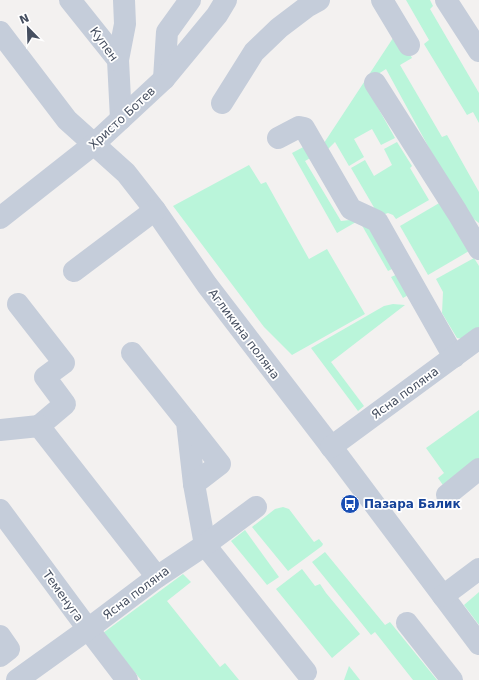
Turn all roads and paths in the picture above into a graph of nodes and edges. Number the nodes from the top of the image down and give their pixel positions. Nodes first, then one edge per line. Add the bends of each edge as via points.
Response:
1 (70, 0) edge
2 (124, 0) edge
3 (190, 0) edge
4 (226, 0) edge
5 (319, 0) edge
6 (382, 0) edge
7 (446, 0) edge
8 (0, 32) edge
9 (409, 45) dead end
10 (479, 51) edge
11 (118, 60) junction
12 (164, 79) junction
13 (375, 83) dead end
14 (222, 103) dead end
15 (121, 119) junction
16 (278, 138) dead end
17 (94, 144) junction
18 (155, 210) junction
19 (0, 218) edge
20 (479, 249) edge
21 (74, 271) dead end
22 (18, 304) dead end
23 (479, 338) edge
24 (132, 352) dead end
25 (454, 357) junction
26 (187, 422) junction
27 (39, 426) junction
28 (0, 430) edge
29 (331, 447) junction
30 (479, 469) edge
31 (194, 484) junction
32 (447, 495) dead end
33 (256, 507) dead end
34 (0, 510) edge
35 (205, 545) junction
36 (477, 573) edge
37 (157, 577) junction
38 (443, 596) junction
39 (407, 623) dead end
40 (88, 629) junction
41 (0, 636) edge
42 (479, 644) edge
43 (0, 656) edge
44 (306, 672) dead end
45 (17, 680) edge
46 (127, 680) edge
47 (452, 680) edge

1 - 11 street, Купен
2 - 11 street via 125,24
3 - 12 street via 167,32
4 - 12 street, Христо Ботев via 217,15
5 - 14 street via 279,28 254,52
6 - 9 street
7 - 10 street
8 - 17 street, Агликина поляна via 67,120
11 - 15 street, Купен
12 - 15 street, Христо Ботев
13 - 20 street
15 - 17 street, Христо Ботев
16 - 25 street via 299,127 304,128 351,209 377,221
17 - 18 street, Агликина поляна via 126,173
17 - 19 street, Христо Ботев
18 - 21 street
18 - 29 street, Агликина поляна via 207,285
22 - 27 street via 64,362 45,377 66,404
23 - 25 street, Ясна поляна
24 - 26 street
25 - 29 street, Ясна поляна
26 - 31 street
26 - 31 street via 220,464
27 - 28 street
27 - 37 street
29 - 38 street, Агликина поляна
30 - 32 street
31 - 35 street
33 - 35 street, Ясна поляна
34 - 40 street, Теменуга
35 - 37 street, Ясна поляна
35 - 44 street
36 - 38 street
37 - 40 street, Ясна поляна
38 - 42 street, Агликина поляна
39 - 47 street
40 - 45 street, Ясна поляна
40 - 46 street, Теменуга
41 - 43 street via 9,648

